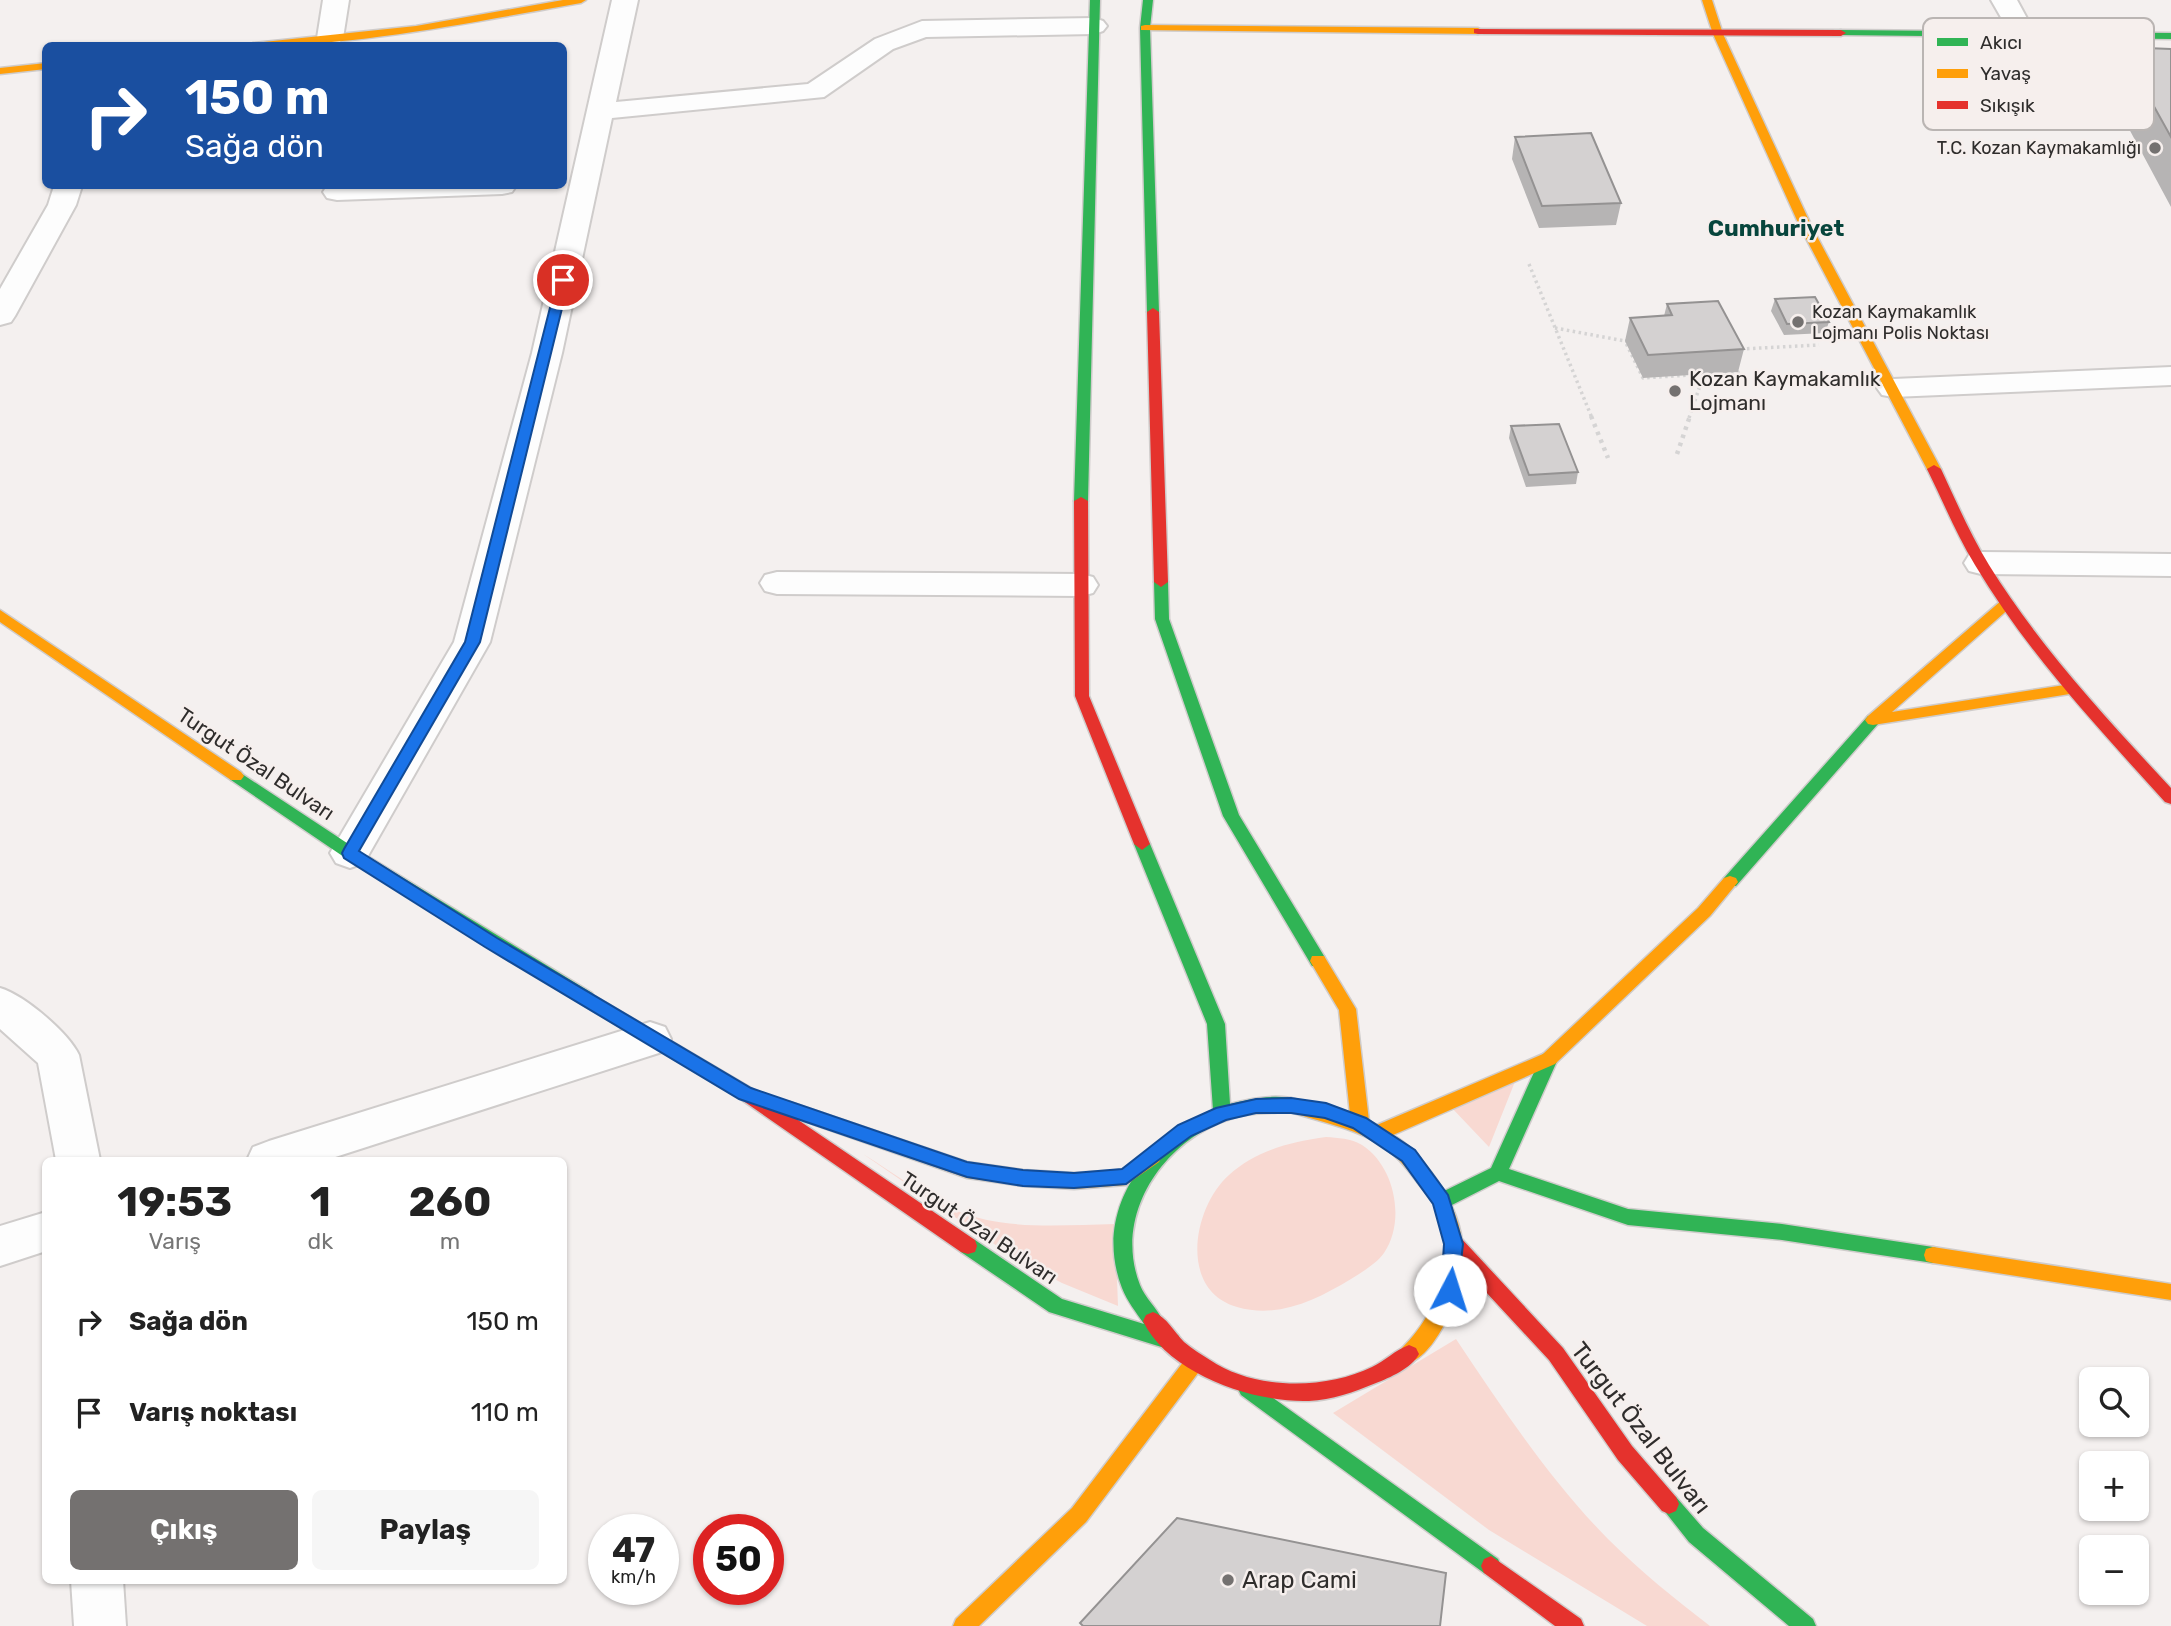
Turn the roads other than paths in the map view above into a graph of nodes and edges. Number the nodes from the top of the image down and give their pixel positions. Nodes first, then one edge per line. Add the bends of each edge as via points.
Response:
1 (336, 0) edge
2 (581, 0) edge
3 (625, 0) edge
4 (1148, 0) edge
5 (1707, 0) edge
6 (2004, 0) edge
7 (1095, 13) edge
8 (2014, 18) edge
9 (1145, 28) junction
10 (1718, 34) junction
11 (1923, 35) edge
12 (330, 38) junction
13 (292, 42) edge
14 (42, 66) edge
15 (0, 71) edge
16 (601, 111) junction
17 (574, 183) edge
18 (67, 189) edge
19 (420, 189) edge
20 (337, 192) dead end
21 (0, 316) edge
22 (2171, 376) edge
23 (1893, 388) junction
24 (1981, 562) junction
25 (2171, 565) edge
26 (777, 583) dead end
27 (1081, 585) junction
28 (2007, 603) junction
29 (0, 615) edge
30 (2071, 688) junction
31 (1873, 720) junction
32 (2171, 798) edge
33 (350, 853) junction
34 (0, 1004) edge
35 (650, 1039) junction
36 (1549, 1059) junction
37 (745, 1093) junction
38 (1222, 1113) junction
39 (1360, 1123) junction
40 (1376, 1134) junction
41 (77, 1157) edge
42 (278, 1157) edge
43 (1153, 1157) junction
44 (1498, 1173) junction
45 (1442, 1201) junction
46 (42, 1232) edge
47 (1454, 1244) junction
48 (0, 1246) edge
49 (2171, 1292) edge
50 (1171, 1341) junction
51 (1194, 1363) junction
52 (1244, 1385) junction
53 (97, 1584) edge
54 (100, 1626) edge
55 (964, 1626) edge
56 (1573, 1626) edge
57 (1805, 1626) edge

1 - 12 street
2 - 12 main road via 416,29
3 - 16 street
4 - 9 main road
5 - 10 main road
6 - 8 street
7 - 16 street via 922,29 884,44 815,91
7 - 27 main road
9 - 10 main road
9 - 39 main road via 1162,619 1231,816 1347,1009
10 - 11 main road
10 - 23 main road via 1806,227
12 - 13 main road
14 - 15 main road
16 - 17 street
17 - 33 street via 547,353 472,642
18 - 21 street
19 - 20 street
22 - 23 street
23 - 24 main road
24 - 25 street
24 - 28 main road
26 - 27 street
27 - 38 main road via 1082,696 1216,1024
28 - 30 main road
28 - 31 main road
29 - 33 main road, Turgut Özal Bulvarı
30 - 31 main road
30 - 32 main road
31 - 36 main road via 1704,912
33 - 35 main road, Turgut Özal Bulvarı
34 - 41 street via 58,1055
35 - 37 main road, Turgut Özal Bulvarı
35 - 42 street
36 - 40 main road
36 - 44 main road
37 - 43 main road, Turgut Özal Bulvarı via 978,1171 1074,1181 1126,1177
37 - 50 main road, Turgut Özal Bulvarı via 1056,1306
38 - 39 main road, Turgut Özal Bulvarı via 1291,1105
38 - 43 main road, Turgut Özal Bulvarı via 1184,1131
39 - 40 main road, Turgut Özal Bulvarı
40 - 45 main road, Turgut Özal Bulvarı via 1408,1155
43 - 50 main road, Turgut Özal Bulvarı via 1130,1195 1123,1239 1130,1285 1156,1328
44 - 45 main road
44 - 49 main road via 1628,1217 1782,1232
45 - 47 main road, Turgut Özal Bulvarı
46 - 48 street
47 - 52 main road, Turgut Özal Bulvarı via 1450,1290 1432,1331 1397,1365 1338,1388 1297,1393
47 - 57 main road, Turgut Özal Bulvarı via 1556,1354 1625,1452 1696,1535
50 - 51 main road, Turgut Özal Bulvarı
51 - 52 main road, Turgut Özal Bulvarı
51 - 55 main road via 1079,1515
52 - 56 main road, Turgut Özal Bulvarı
53 - 54 street

